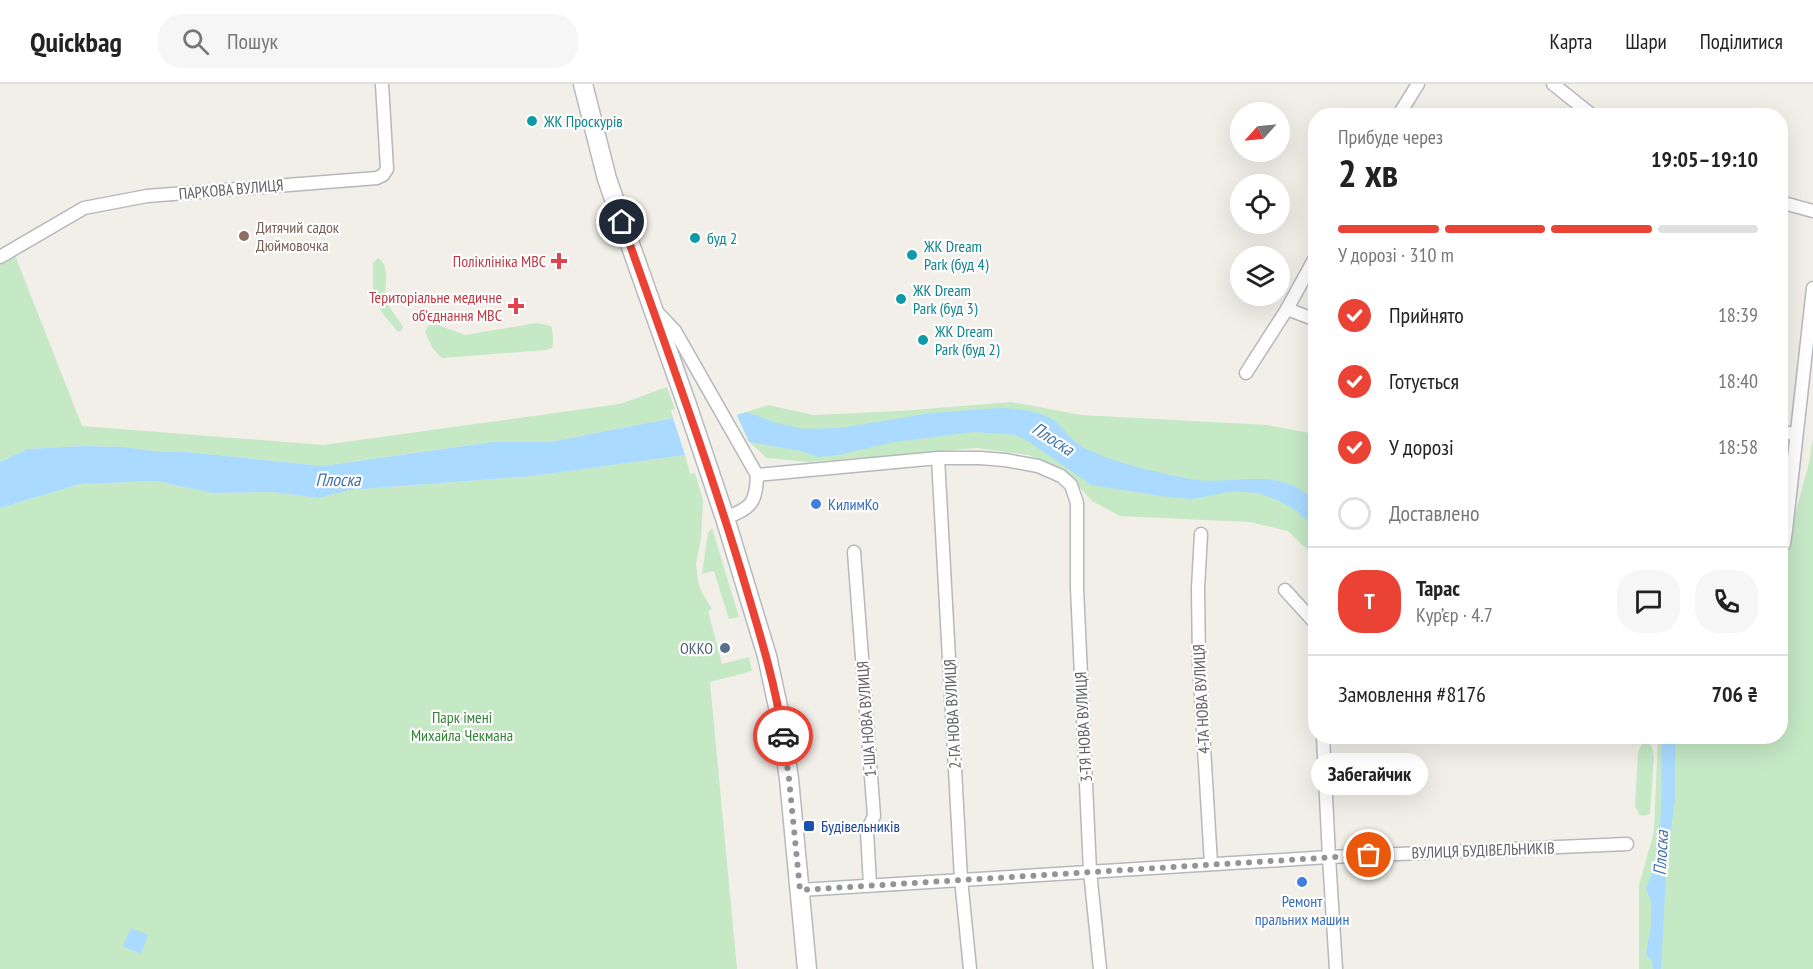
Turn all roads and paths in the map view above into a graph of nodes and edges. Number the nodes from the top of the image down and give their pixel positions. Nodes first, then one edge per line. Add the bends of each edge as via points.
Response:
1 (382, 84) edge
2 (583, 84) edge
3 (1418, 84) edge
4 (1553, 84) edge
5 (1403, 108) edge
6 (1583, 108) edge
7 (1788, 204) edge
8 (1813, 211) edge
9 (0, 257) edge
10 (1308, 271) edge
11 (1813, 288) edge
12 (652, 307) junction
13 (1287, 309) junction
14 (1308, 317) edge
15 (1246, 373) dead end
16 (1788, 433) edge
17 (1796, 434) junction
18 (938, 458) junction
19 (757, 475) junction
20 (1788, 511) edge
21 (725, 518) junction
22 (1201, 534) dead end
23 (854, 552) dead end
24 (1285, 590) dead end
25 (1308, 615) edge
26 (1323, 744) edge
27 (1628, 844) dead end
28 (1329, 857) junction
29 (1211, 864) junction
30 (1090, 872) junction
31 (961, 879) junction
32 (870, 885) junction
33 (800, 890) junction
34 (807, 969) edge
35 (970, 969) edge
36 (1100, 969) edge
37 (1336, 969) edge

1 - 9 street, ПАРКОВА ВУЛИЦЯ via 387,152 383,175 147,196 84,208
2 - 12 main road via 607,179
3 - 5 street
4 - 6 street
7 - 8 street
10 - 13 street
11 - 17 street
12 - 19 street via 675,331
12 - 21 main road
13 - 14 street
13 - 15 street
16 - 17 street
17 - 20 street
18 - 19 street
18 - 30 street, 3-ТЯ НОВА ВУЛИЦЯ via 1005,460 1038,466 1071,485 1077,503
18 - 31 street, 2-ГА НОВА ВУЛИЦЯ
19 - 21 street via 752,504
21 - 33 main road via 767,656 780,716
22 - 29 street, 4-ТА НОВА ВУЛИЦЯ via 1199,664
23 - 32 street, 1-ША НОВА ВУЛИЦЯ via 873,816 867,831
24 - 25 street
26 - 28 street
27 - 28 street, ВУЛИЦЯ БУДІВЕЛЬНИКІВ
28 - 29 street, ВУЛИЦЯ БУДІВЕЛЬНИКІВ
28 - 37 street
29 - 30 street, ВУЛИЦЯ БУДІВЕЛЬНИКІВ
30 - 31 street, ВУЛИЦЯ БУДІВЕЛЬНИКІВ
30 - 36 street, 3-ТЯ НОВА ВУЛИЦЯ
31 - 32 street, ВУЛИЦЯ БУДІВЕЛЬНИКІВ
31 - 35 street, 2-ГА НОВА ВУЛИЦЯ
32 - 33 street, ВУЛИЦЯ БУДІВЕЛЬНИКІВ
33 - 34 main road

